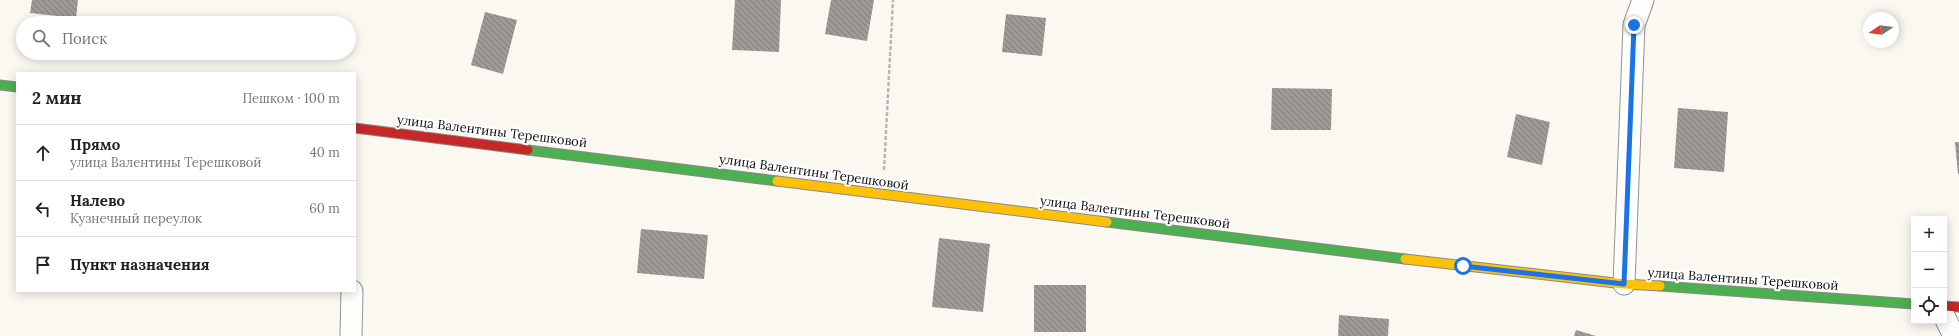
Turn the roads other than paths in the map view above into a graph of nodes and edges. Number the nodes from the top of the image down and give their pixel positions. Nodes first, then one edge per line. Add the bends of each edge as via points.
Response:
1 (1643, 0) edge
2 (0, 85) edge
3 (16, 87) edge
4 (356, 128) edge
5 (1624, 284) junction
6 (352, 292) edge
7 (1911, 304) edge
8 (1947, 306) edge
9 (1959, 307) edge
10 (1947, 322) edge
11 (350, 336) edge
12 (1954, 336) edge

1 - 5 street via 1634,25
2 - 3 street
4 - 5 street, улица Валентины Терешковой
5 - 7 street, улица Валентины Терешковой
6 - 11 street
8 - 9 street
10 - 12 street

